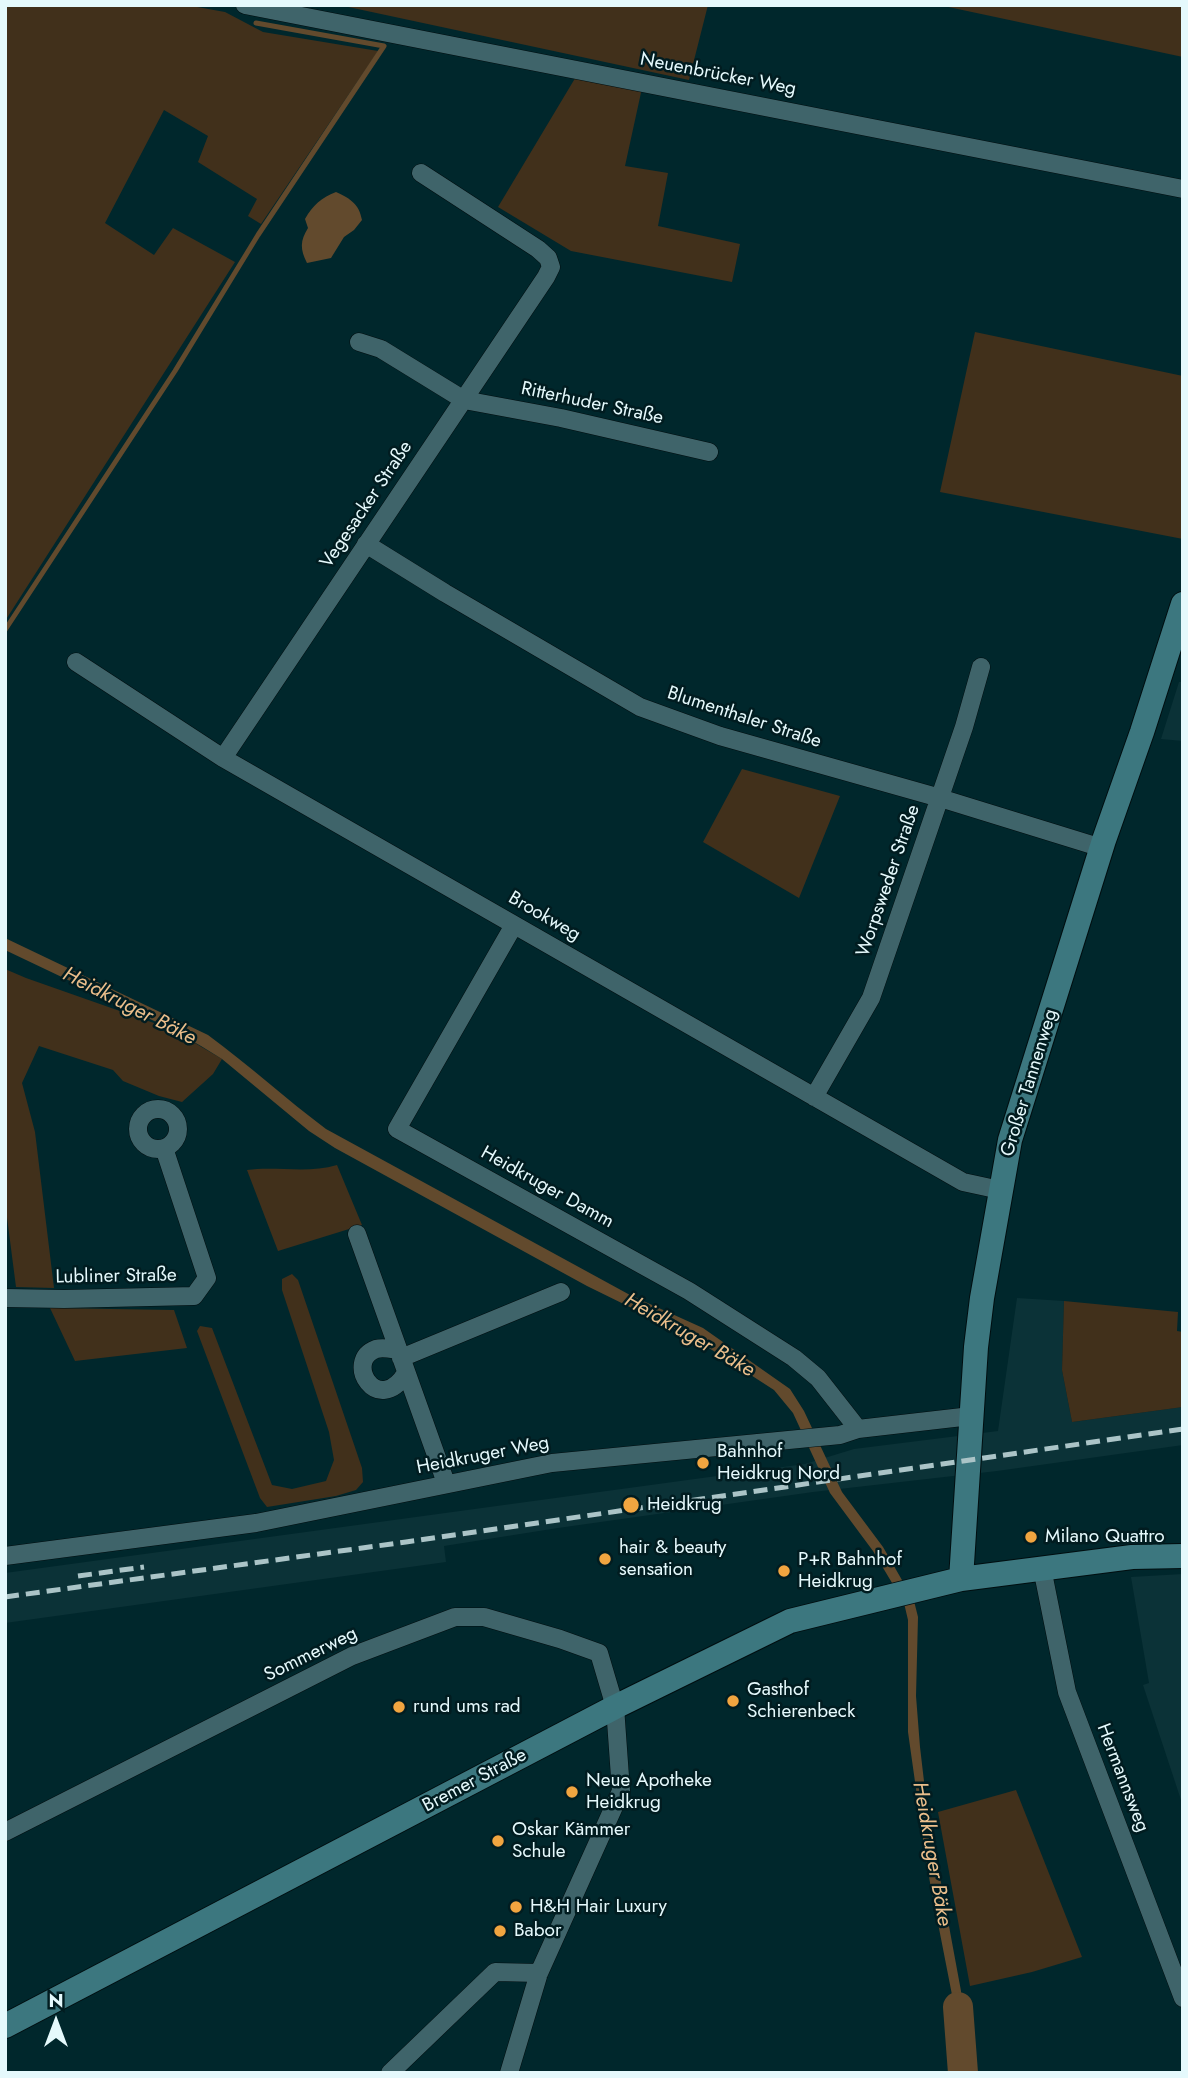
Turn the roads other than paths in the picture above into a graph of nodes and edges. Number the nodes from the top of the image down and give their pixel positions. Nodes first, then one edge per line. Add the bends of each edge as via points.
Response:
1 (245, 5) edge
2 (421, 173) dead end
3 (1183, 189) edge
4 (359, 342) dead end
5 (464, 400) junction
6 (709, 452) dead end
7 (366, 544) junction
8 (1183, 604) edge
9 (76, 662) dead end
10 (981, 667) dead end
11 (223, 758) junction
12 (940, 798) junction
13 (1102, 848) junction
14 (514, 925) junction
15 (814, 1097) junction
16 (164, 1148) dead end
17 (1000, 1190) junction
18 (357, 1234) dead end
19 (561, 1293) dead end
20 (5, 1298) edge
21 (402, 1360) junction
22 (971, 1416) junction
23 (849, 1432) junction
24 (446, 1483) junction
25 (5, 1556) edge
26 (1183, 1556) edge
27 (1041, 1568) junction
28 (961, 1579) junction
29 (615, 1707) junction
30 (5, 1832) edge
31 (539, 1973) junction
32 (1183, 1998) edge
33 (5, 2026) edge
34 (390, 2073) edge
35 (509, 2073) edge

1 - 3 street, Neuenbrücker Weg
2 - 5 street, Vegesacker Straße via 538,249 551,267
4 - 5 street via 381,349
5 - 6 street, Ritterhuder Straße
5 - 7 street, Vegesacker Straße
7 - 11 street, Vegesacker Straße
7 - 12 street, Blumenthaler Straße via 640,706 720,736
8 - 13 main road, Großer Tannenweg
9 - 11 street, Brookweg
10 - 12 street, Worpsweder Straße
11 - 14 street, Brookweg
12 - 13 street, Blumenthaler Straße
12 - 15 street, Worpsweder Straße via 871,998
13 - 17 main road, Großer Tannenweg via 1010,1140
14 - 15 street, Brookweg
14 - 23 street, Heidkruger Damm via 397,1129 689,1290 794,1358 818,1378
15 - 17 street, Brookweg via 963,1182
16 - 20 street, Lubliner Straße via 207,1278 194,1296
17 - 22 main road, Großer Tannenweg via 982,1297
18 - 21 street
19 - 21 street
21 - 24 street
22 - 23 street, Heidkruger Weg
22 - 28 main road, Großer Tannenweg
23 - 24 street, Heidkruger Weg via 552,1463
24 - 25 street, Heidkruger Weg via 256,1523
26 - 27 main road, Bremer Straße
27 - 28 main road, Bremer Straße
27 - 32 street, Hermannsweg via 1067,1692
28 - 29 main road, Bremer Straße via 790,1621
29 - 30 street, Sommerweg via 599,1653 484,1617 455,1617 352,1656
29 - 31 street via 621,1791
29 - 33 main road, Bremer Straße
31 - 34 street via 495,1972
31 - 35 street

